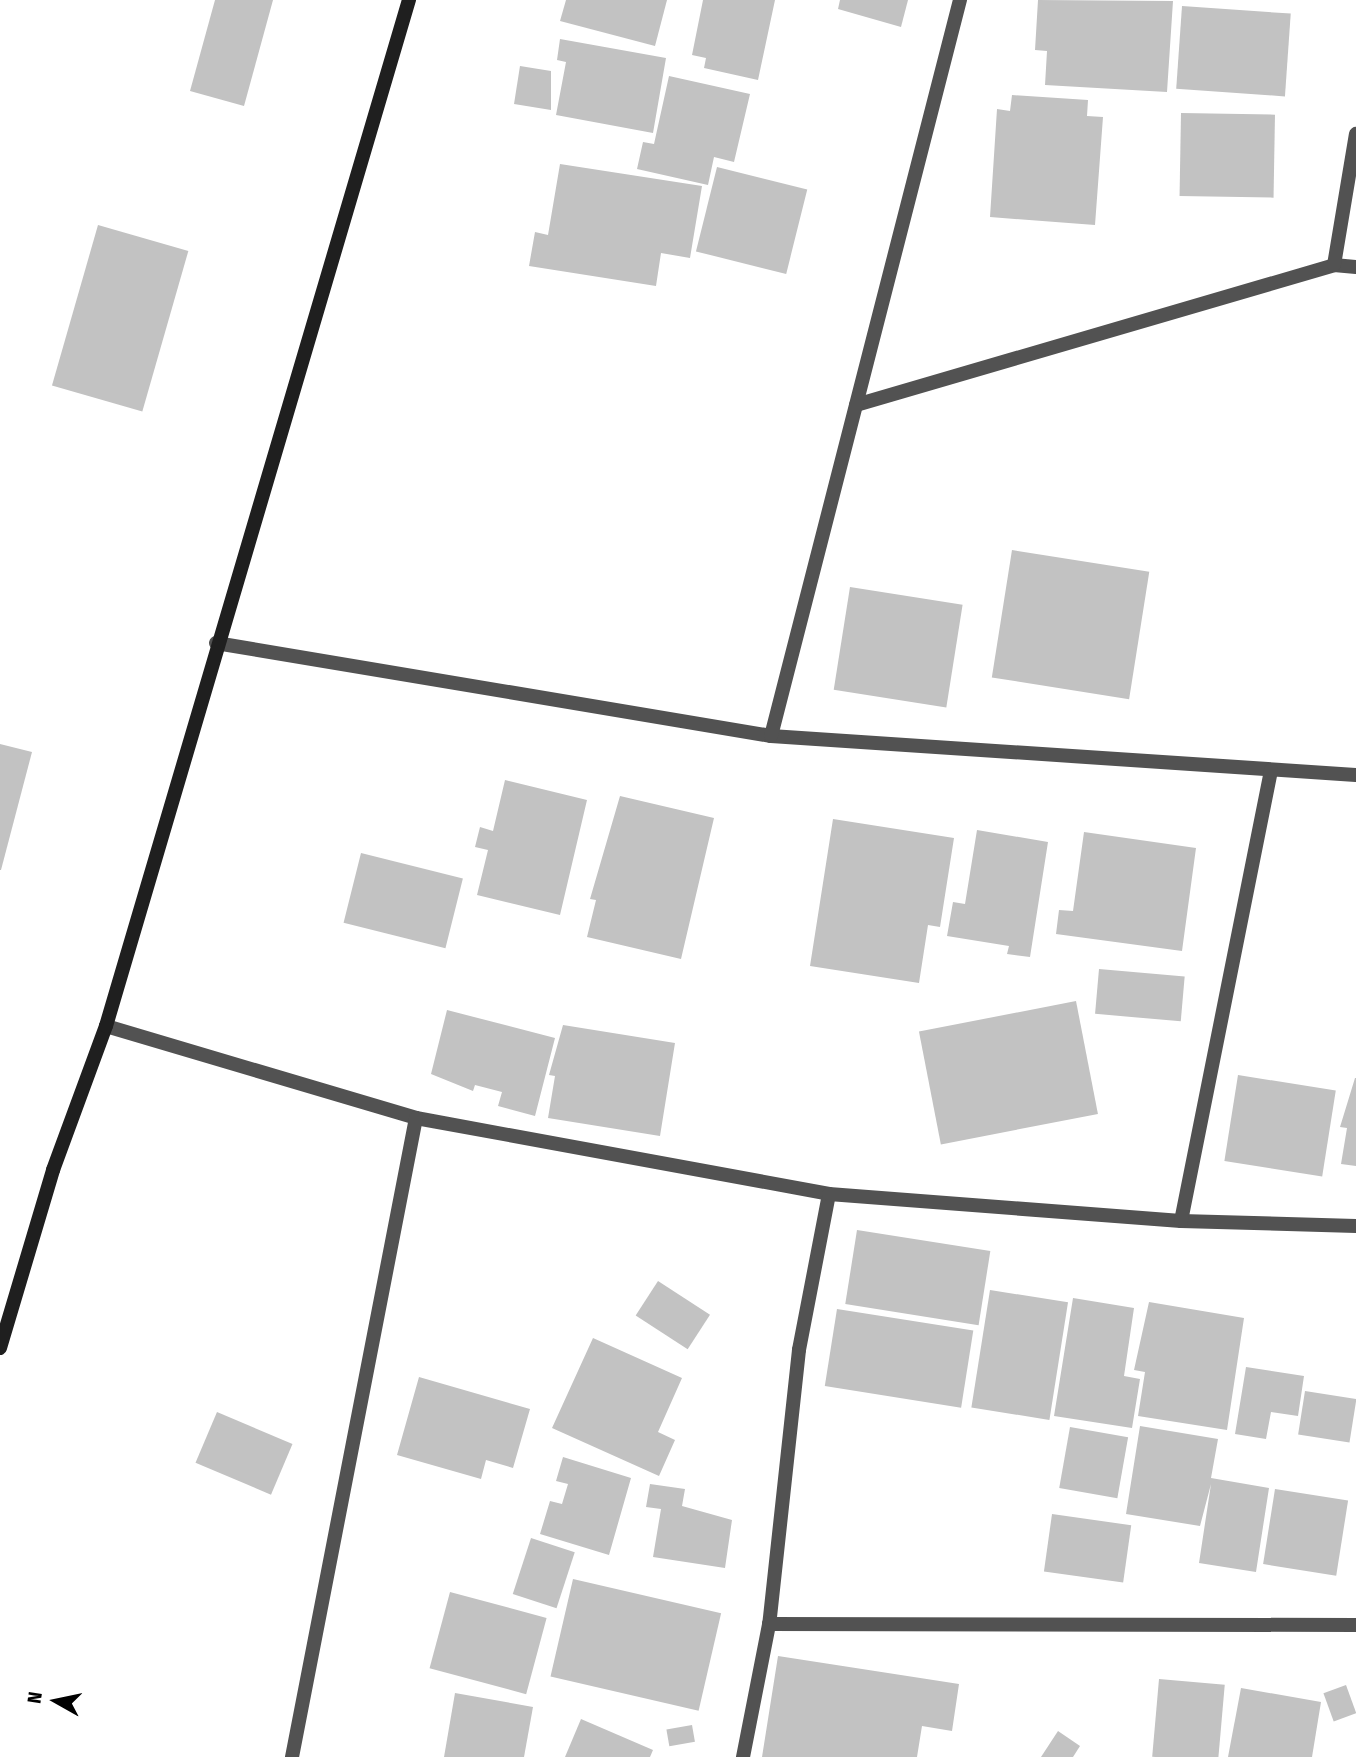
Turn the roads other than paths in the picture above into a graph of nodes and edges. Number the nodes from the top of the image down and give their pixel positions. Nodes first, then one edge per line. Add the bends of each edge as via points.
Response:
1 (409, 0) edge
2 (960, 0) edge
3 (1356, 134) edge
4 (1334, 265) junction
5 (1356, 267) edge
6 (856, 405) junction
7 (216, 643) junction
8 (771, 736) junction
9 (1271, 770) junction
10 (1356, 775) edge
11 (106, 1026) junction
12 (416, 1118) junction
13 (829, 1194) junction
14 (1181, 1221) junction
15 (1356, 1226) edge
16 (0, 1348) edge
17 (769, 1624) junction
18 (1356, 1625) edge
19 (292, 1757) edge
20 (743, 1757) edge

1 - 7 street
2 - 6 street
3 - 4 street
4 - 5 street
4 - 6 street
6 - 8 street
7 - 8 street
7 - 11 street
8 - 9 street
9 - 10 street
9 - 14 street
11 - 12 street
11 - 16 street via 53,1170
12 - 13 street
12 - 19 street
13 - 14 street
13 - 17 street via 799,1350
14 - 15 street
17 - 18 street
17 - 20 street

